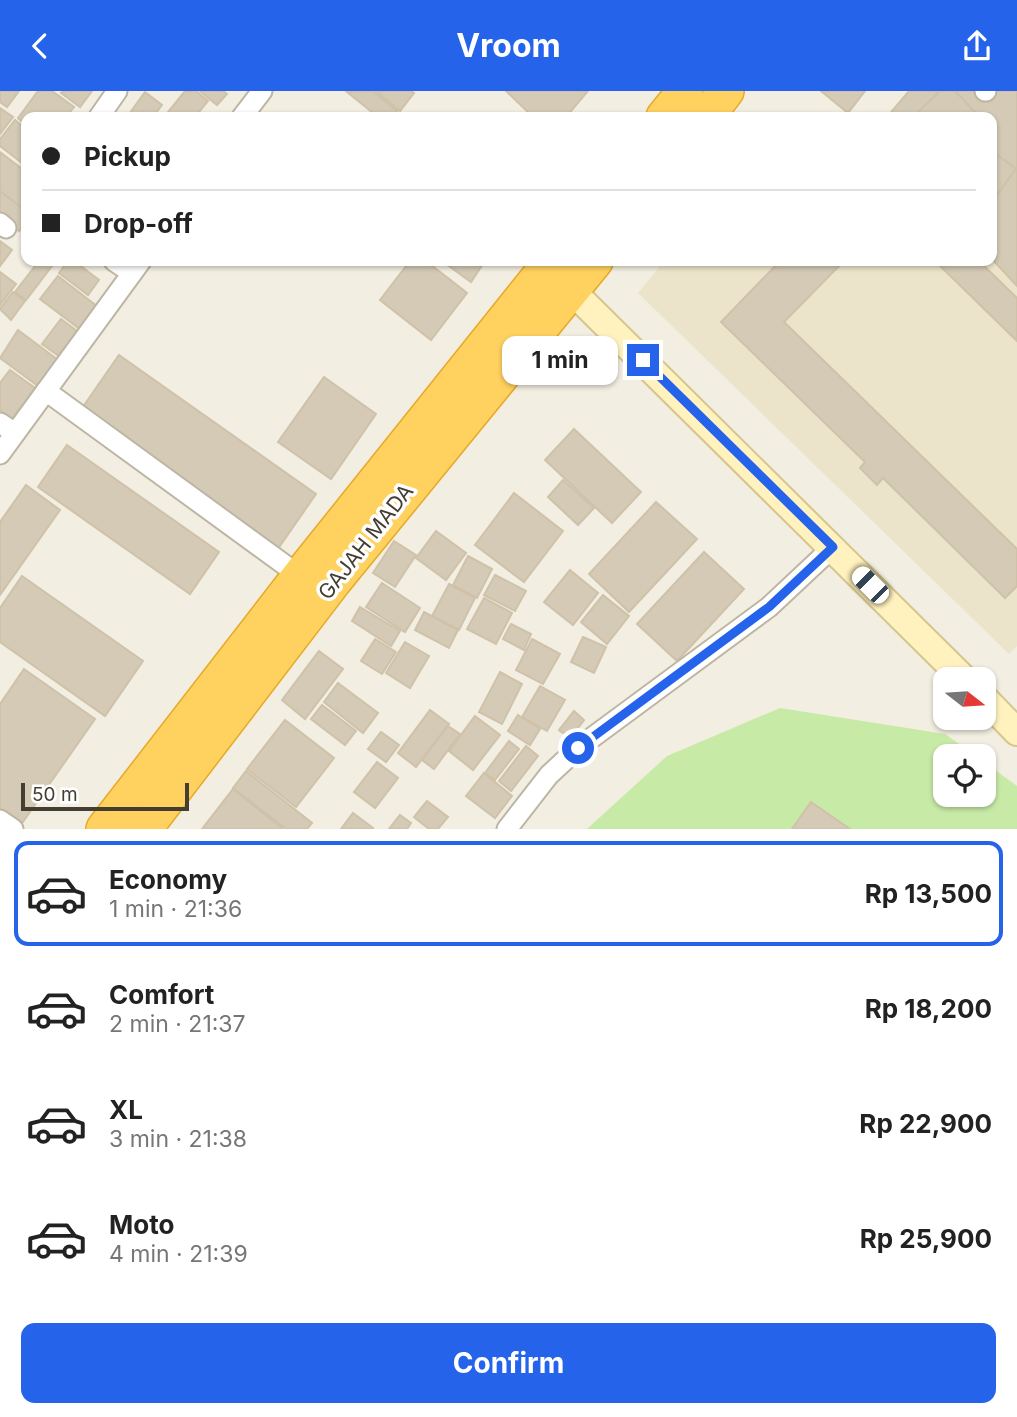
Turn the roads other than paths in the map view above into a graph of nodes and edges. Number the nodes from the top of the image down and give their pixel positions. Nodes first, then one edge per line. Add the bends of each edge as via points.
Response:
1 (117, 91) edge
2 (262, 91) edge
3 (685, 91) edge
4 (726, 91) edge
5 (102, 112) edge
6 (246, 112) edge
7 (668, 112) edge
8 (710, 112) edge
9 (548, 266) edge
10 (591, 266) edge
11 (137, 267) edge
12 (572, 291) junction
13 (46, 391) junction
14 (8, 428) edge
15 (0, 454) edge
16 (833, 547) junction
17 (300, 576) junction
18 (952, 667) edge
19 (996, 710) edge
20 (1017, 732) edge
21 (0, 820) edge
22 (13, 829) edge
23 (104, 829) edge
24 (144, 829) edge
25 (506, 829) edge

1 - 5 street
2 - 6 street
3 - 7 highway
4 - 8 highway
9 - 17 highway, GAJAH MADA
10 - 12 highway, GAJAH MADA
11 - 13 street
12 - 16 main road
12 - 24 highway, GAJAH MADA via 333,582
13 - 14 street
13 - 17 street
14 - 15 street
16 - 18 main road
16 - 25 street via 769,607 578,748 549,775
17 - 23 highway, GAJAH MADA
19 - 20 main road
21 - 22 street

